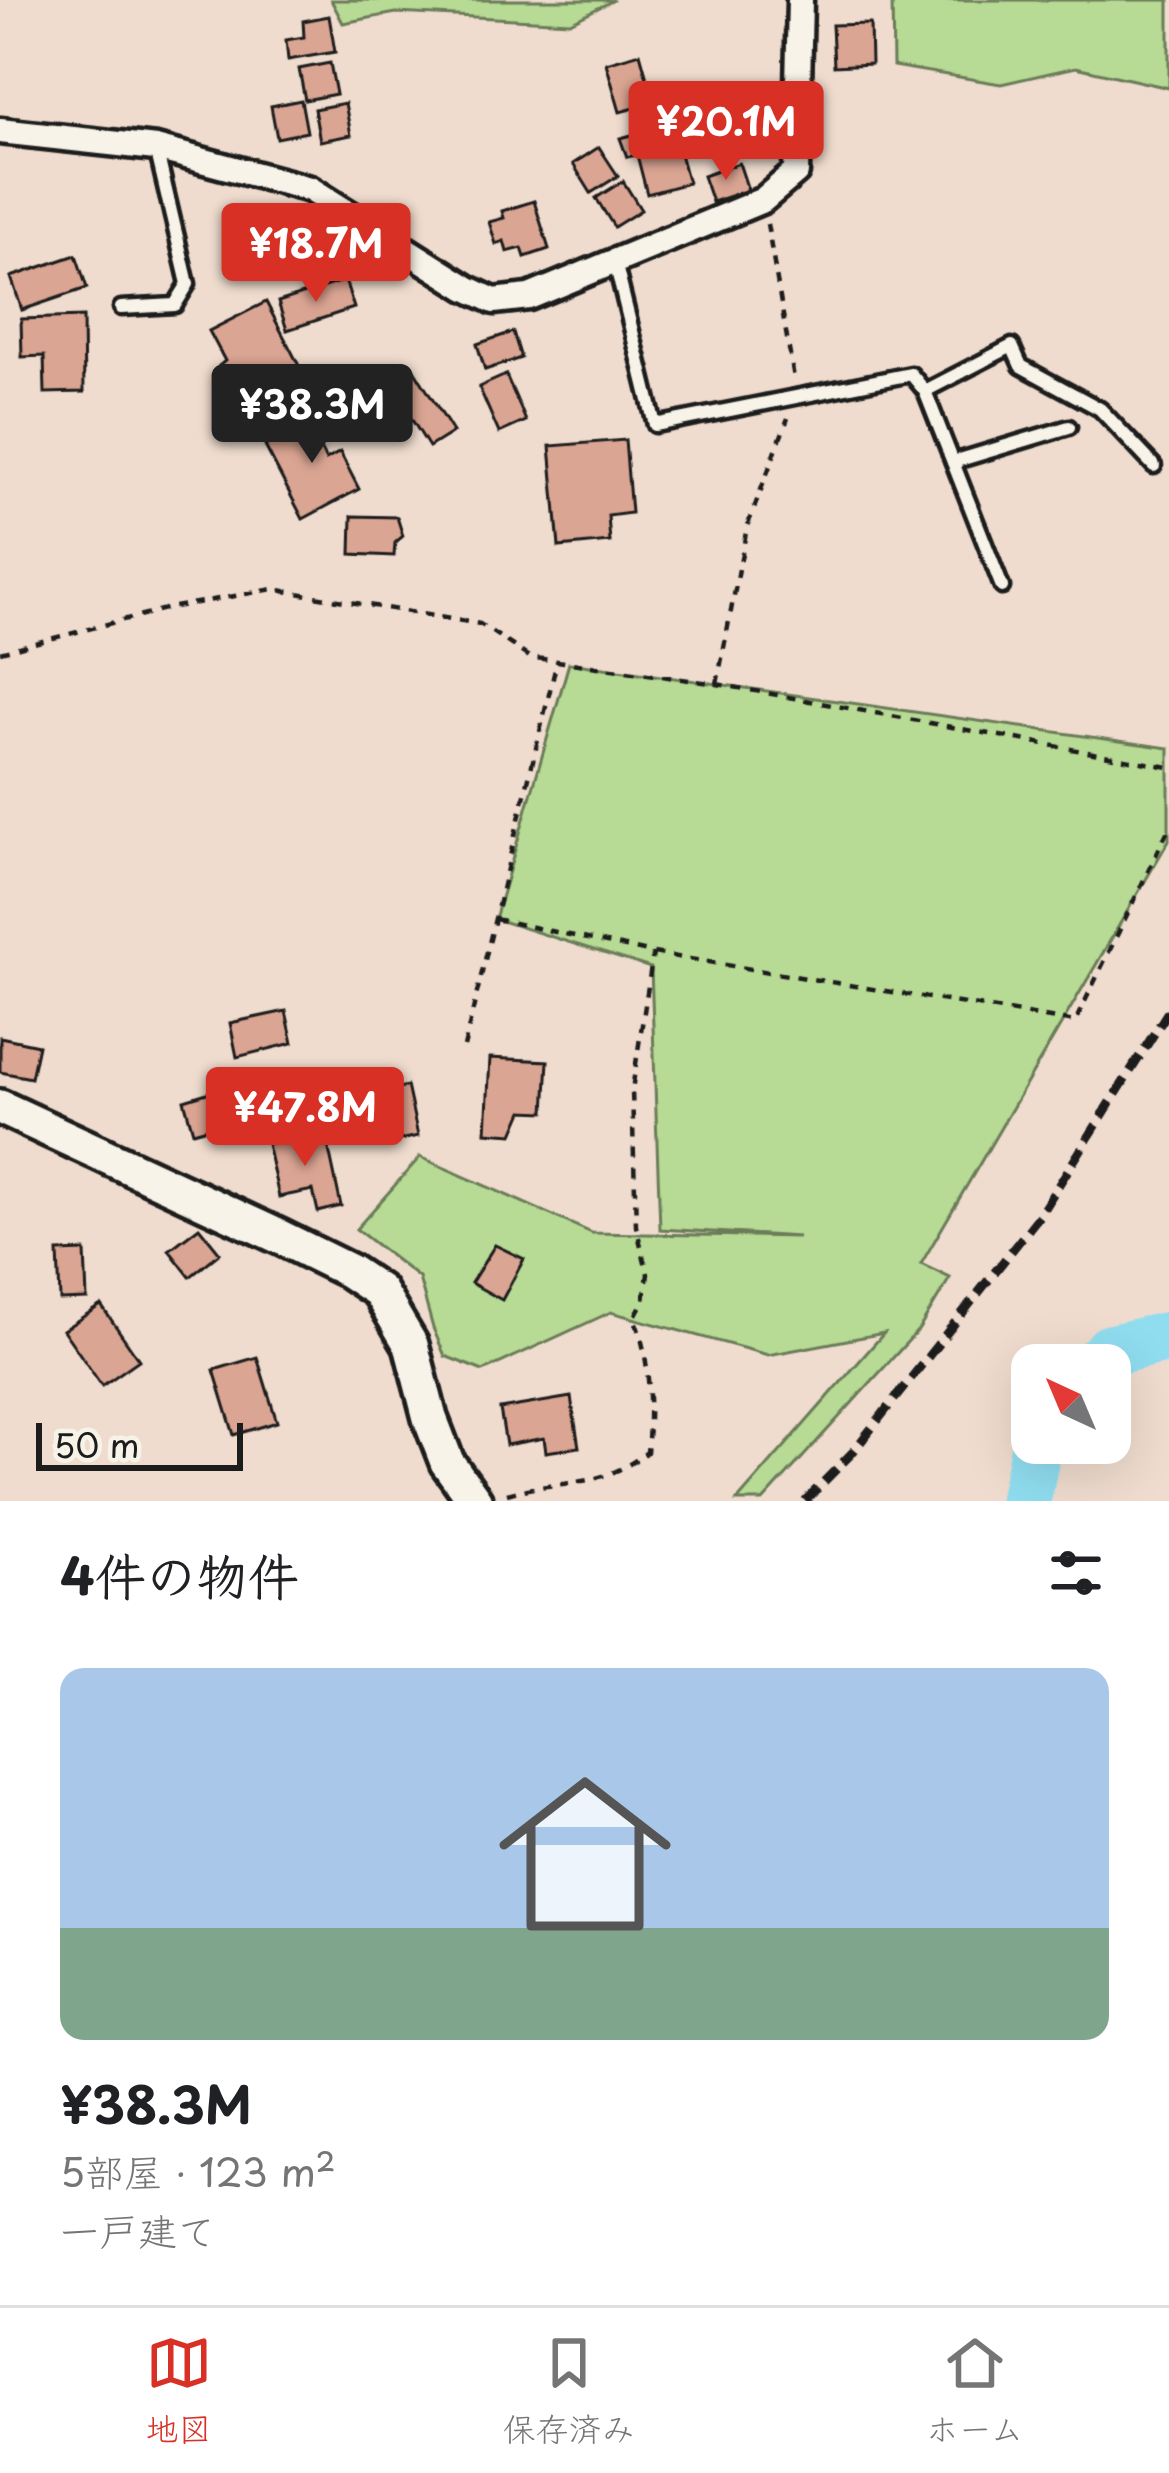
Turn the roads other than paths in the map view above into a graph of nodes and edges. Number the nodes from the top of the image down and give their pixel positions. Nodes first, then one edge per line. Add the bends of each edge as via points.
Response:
1 (800, 0) edge
2 (0, 131) edge
3 (155, 148) junction
4 (615, 262) junction
5 (121, 308) dead end
6 (926, 391) junction
7 (1069, 427) dead end
8 (953, 462) junction
9 (1154, 466) dead end
10 (1002, 586) dead end
11 (0, 1107) edge
12 (491, 1497) edge

1 - 4 street via 796,172 763,200
2 - 3 street
3 - 4 street via 310,189 494,301 529,297
3 - 5 lane via 188,284 175,305
4 - 6 lane via 655,425 911,374
6 - 8 lane
6 - 9 lane via 1012,346 1021,366 1100,409
7 - 8 lane
8 - 10 lane
11 - 12 street via 379,1291 411,1345 447,1462

